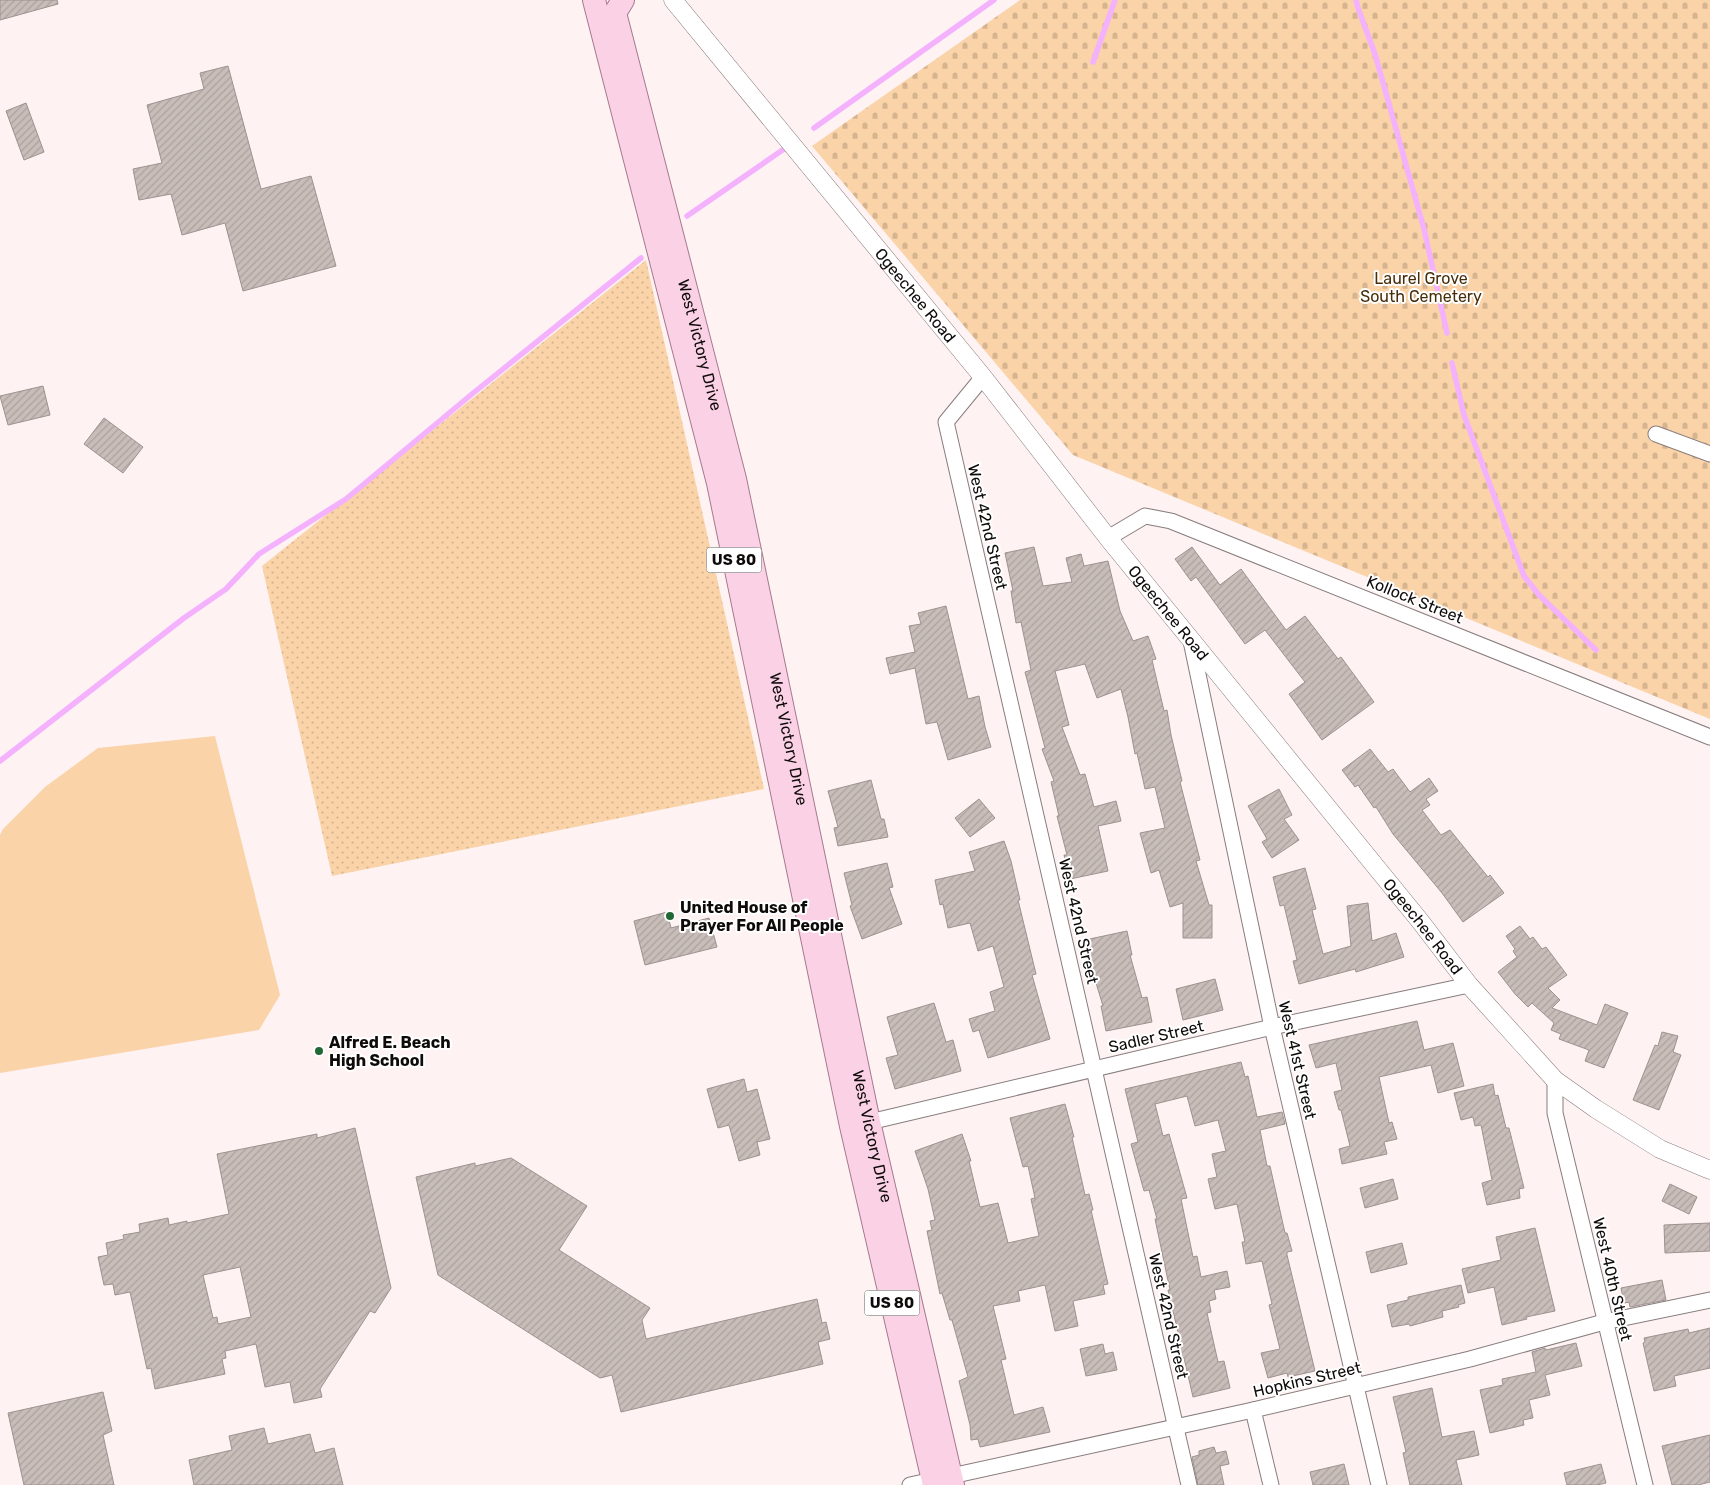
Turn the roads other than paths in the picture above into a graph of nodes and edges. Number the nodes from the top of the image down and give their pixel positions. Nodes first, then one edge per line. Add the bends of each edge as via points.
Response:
1 (594, 0) edge
2 (623, 0) edge
3 (673, 0) edge
4 (983, 377) junction
5 (1656, 434) dead end
6 (1710, 454) edge
7 (1108, 538) junction
8 (1191, 641) junction
9 (1710, 738) edge
10 (1469, 985) junction
11 (1272, 1027) junction
12 (1095, 1069) junction
13 (1555, 1080) junction
14 (860, 1124) junction
15 (1710, 1170) edge
16 (1710, 1300) edge
17 (1604, 1322) junction
18 (1357, 1385) junction
19 (1253, 1410) junction
20 (1176, 1427) junction
21 (943, 1481) edge
22 (910, 1485) edge
23 (1189, 1485) edge
24 (1271, 1485) edge
25 (1379, 1485) edge
26 (1645, 1485) edge

1 - 14 main road, West Victory Drive / US 80 via 718,483
2 - 14 main road, West Victory Drive / US 80 via 615,13 735,479
3 - 4 street, Ogeechee Road
4 - 7 street, Ogeechee Road
4 - 12 street, West 42nd Street via 946,422
5 - 6 street
7 - 8 street, Ogeechee Road
7 - 9 street, Kollock Street via 1145,516 1171,521
8 - 10 street, Ogeechee Road
8 - 11 street, West 41st Street
10 - 11 street, Sadler Street
10 - 13 street, Ogeechee Road
11 - 12 street, Sadler Street
11 - 18 street, West 41st Street
12 - 14 street, Sadler Street
12 - 20 street, West 42nd Street
13 - 15 street, Ogeechee Road via 1660,1149
13 - 17 street, West 40th Street via 1555,1112
14 - 21 main road, West Victory Drive / US 80
16 - 17 street, Hopkins Street
17 - 18 street, Hopkins Street via 1470,1359
17 - 26 street, West 40th Street
18 - 19 street, Hopkins Street
18 - 25 street, West 41st Street
19 - 20 street, Hopkins Street
19 - 24 street
20 - 21 street, Hopkins Street
20 - 23 street, West 42nd Street
21 - 22 street, Hopkins Street

